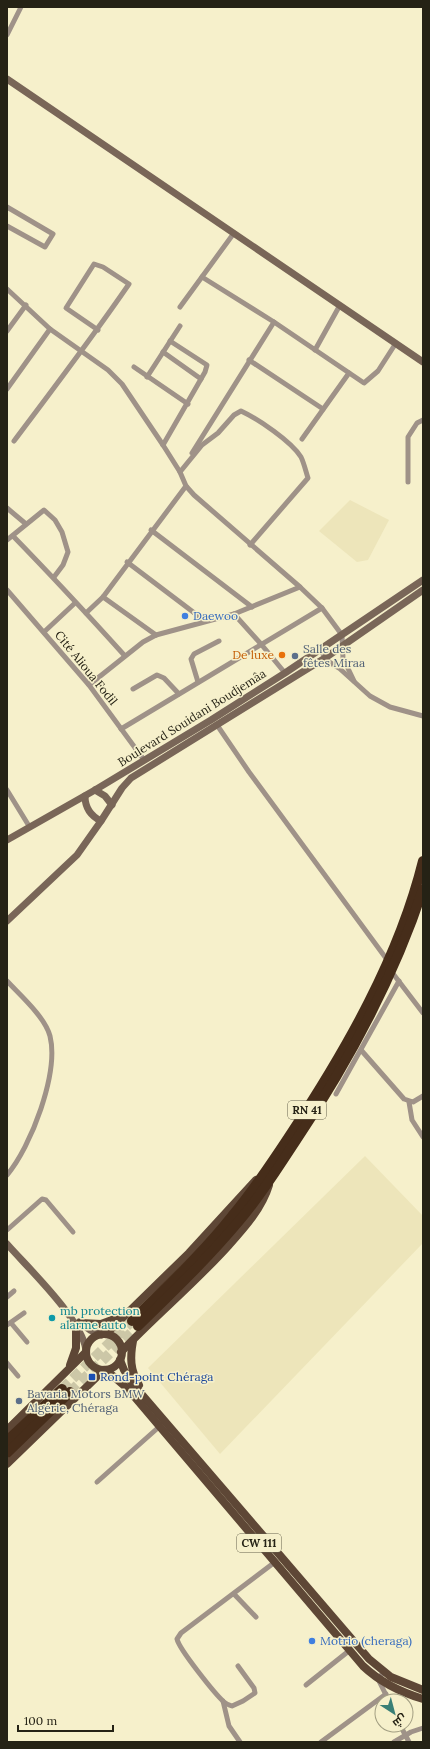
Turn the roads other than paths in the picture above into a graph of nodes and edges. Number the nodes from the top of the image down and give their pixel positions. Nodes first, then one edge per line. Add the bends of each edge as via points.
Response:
1 (21, 7) edge
2 (7, 35) edge
3 (7, 79) edge
4 (7, 207) edge
5 (7, 226) edge
6 (234, 233) junction
7 (202, 277) junction
8 (7, 289) edge
9 (26, 304) junction
10 (340, 305) junction
11 (180, 307) dead end
12 (274, 322) junction
13 (180, 326) dead end
14 (50, 329) junction
15 (98, 330) junction
16 (7, 331) edge
17 (170, 341) junction
18 (396, 343) junction
19 (315, 350) junction
20 (81, 352) junction
21 (163, 352) junction
22 (249, 360) junction
23 (423, 362) edge
24 (134, 367) dead end
25 (349, 373) junction
26 (147, 377) junction
27 (201, 379) junction
28 (7, 389) edge
29 (188, 404) junction
30 (323, 409) junction
31 (423, 420) edge
32 (302, 439) dead end
33 (14, 441) dead end
34 (163, 445) junction
35 (180, 472) junction
36 (408, 482) dead end
37 (186, 486) junction
38 (7, 508) edge
39 (26, 524) junction
40 (151, 530) junction
41 (13, 536) junction
42 (7, 540) edge
43 (250, 545) junction
44 (127, 562) junction
45 (54, 577) junction
46 (423, 580) edge
47 (300, 587) junction
48 (7, 590) edge
49 (423, 590) edge
50 (102, 597) junction
51 (75, 603) junction
52 (252, 606) junction
53 (322, 608) junction
54 (86, 613) junction
55 (234, 614) junction
56 (205, 621) junction
57 (44, 632) junction
58 (156, 635) junction
59 (342, 635) junction
60 (219, 641) dead end
61 (262, 644) junction
62 (342, 646) junction
63 (320, 650) junction
64 (126, 656) junction
65 (325, 658) junction
66 (285, 673) junction
67 (354, 681) junction
68 (198, 682) junction
69 (89, 686) junction
70 (133, 689) dead end
71 (179, 694) junction
72 (423, 716) edge
73 (217, 725) junction
74 (121, 729) junction
75 (144, 760) junction
76 (7, 790) edge
77 (95, 790) junction
78 (85, 796) junction
79 (112, 805) junction
80 (101, 821) junction
81 (29, 826) junction
82 (7, 840) edge
83 (423, 861) edge
84 (423, 889) edge
85 (7, 921) edge
86 (388, 961) junction
87 (391, 971) junction
88 (7, 981) edge
89 (399, 981) junction
90 (423, 1013) edge
91 (361, 1050) junction
92 (336, 1094) dead end
93 (423, 1096) edge
94 (409, 1102) junction
95 (423, 1137) edge
96 (268, 1174) junction
97 (7, 1175) edge
98 (7, 1230) edge
99 (73, 1232) dead end
100 (7, 1244) edge
101 (14, 1291) dead end
102 (7, 1297) edge
103 (24, 1313) dead end
104 (131, 1321) junction
105 (9, 1324) edge
106 (78, 1324) junction
107 (103, 1334) junction
108 (133, 1341) junction
109 (27, 1342) dead end
110 (86, 1351) junction
111 (120, 1356) junction
112 (7, 1364) edge
113 (105, 1370) junction
114 (66, 1371) junction
115 (18, 1376) dead end
116 (148, 1401) junction
117 (160, 1426) junction
118 (7, 1430) edge
119 (7, 1441) edge
120 (7, 1453) edge
121 (7, 1464) edge
122 (97, 1482) dead end
123 (275, 1562) junction
124 (234, 1594) junction
125 (256, 1618) dead end
126 (350, 1650) junction
127 (238, 1666) dead end
128 (384, 1672) junction
129 (378, 1679) junction
130 (306, 1685) dead end
131 (423, 1690) edge
132 (385, 1693) edge
133 (423, 1699) edge
134 (223, 1701) junction
135 (374, 1703) edge
136 (423, 1728) edge
137 (405, 1735) junction
138 (240, 1742) edge
139 (321, 1742) edge
140 (394, 1742) edge
141 (409, 1742) edge

1 - 2 street
3 - 6 main road
4 - 5 street via 53,234 45,247
6 - 7 street
6 - 10 main road
7 - 11 street
7 - 12 street
8 - 9 street
9 - 14 street
9 - 16 street
10 - 18 main road
10 - 19 street
12 - 19 street
12 - 22 street
13 - 17 street
14 - 20 street
14 - 28 street
15 - 15 street via 129,284 103,266 94,264 66,308
15 - 20 street
17 - 21 street
17 - 27 street via 206,365
18 - 23 main road
18 - 25 street via 378,371 368,381 364,383
19 - 25 street
20 - 33 street
20 - 34 street via 108,370 122,384
21 - 26 street
21 - 27 street
22 - 30 street
22 - 35 street
24 - 26 street
25 - 30 street
26 - 29 street
27 - 29 street
29 - 34 street
30 - 32 street
31 - 36 street via 417,423 408,436
34 - 35 street
35 - 37 street
35 - 43 street via 202,444 218,433 234,415 242,411 282,438 301,457 308,478
37 - 40 street
37 - 43 street
38 - 39 street
39 - 41 street
39 - 45 street via 44,510 55,520 62,532 68,552
40 - 44 street
40 - 52 street
41 - 42 street
41 - 45 street
43 - 47 street
44 - 50 street
44 - 56 street
45 - 51 street
46 - 59 main road, Boulevard Souidani Boudjemâa
47 - 52 street
47 - 53 street
48 - 57 street, Cité Alioua Fodil
49 - 62 main road, Boulevard Souidani Boudjemâa
50 - 54 street
50 - 58 street
51 - 54 street
51 - 57 street
52 - 55 street
53 - 59 street
53 - 61 street
54 - 64 street
55 - 56 street
55 - 61 street
56 - 58 street
57 - 69 street, Cité Alioua Fodil
58 - 64 street
59 - 62 street
59 - 63 main road, Boulevard Souidani Boudjemâa
60 - 68 street via 194,654 191,659
61 - 66 street
61 - 68 street
62 - 65 main road, Boulevard Souidani Boudjemâa
62 - 67 street via 345,663
63 - 65 street
63 - 66 main road, Boulevard Souidani Boudjemâa
64 - 69 street
65 - 67 street
65 - 73 main road, Boulevard Souidani Boudjemâa
66 - 75 main road, Boulevard Souidani Boudjemâa
67 - 72 street via 380,702 401,711
68 - 71 street
69 - 74 street, Cité Alioua Fodil
70 - 71 street via 157,675 164,678
71 - 74 street
73 - 79 main road, Boulevard Souidani Boudjemâa via 131,778
73 - 86 street
74 - 75 street, Cité Alioua Fodil
75 - 77 main road, Boulevard Souidani Boudjemâa
76 - 81 street
77 - 78 main road, Boulevard Souidani Boudjemâa
77 - 79 main road via 105,796
78 - 80 main road via 88,809
78 - 81 main road, Boulevard Souidani Boudjemâa
79 - 80 main road, Boulevard Souidani Boudjemâa
80 - 85 main road, Boulevard Souidani Boudjemâa via 68,864
81 - 82 main road, Boulevard Souidani Boudjemâa
83 - 86 highway, RN 41
84 - 87 highway, RN 41
86 - 96 highway, RN 41 via 359,1021
87 - 89 street
87 - 96 highway, RN 41 via 366,1025 337,1077
88 - 97 street via 44,1022 52,1054 46,1088 28,1144
89 - 90 street
89 - 91 street
91 - 92 street
91 - 94 street
93 - 94 street via 416,1102
94 - 95 street via 412,1120
96 - 104 highway, RN 41 via 220,1231
96 - 108 main road via 262,1203 237,1236
98 - 99 street via 42,1200 46,1200
100 - 106 main road
101 - 102 street
103 - 105 street
104 - 106 main road
104 - 107 main road
105 - 109 street
106 - 107 main road
106 - 110 main road
106 - 114 main road via 76,1348
107 - 110 main road via 93,1339
107 - 111 main road via 115,1338 121,1347
108 - 111 main road
108 - 116 main road via 132,1371
110 - 113 main road via 93,1367
110 - 114 main road
111 - 113 main road via 113,1367
111 - 116 main road, CW 111 via 129,1378
112 - 115 street
113 - 117 main road, CW 111 via 124,1384
113 - 121 main road
114 - 118 main road
116 - 128 main road, CW 111 via 369,1659
117 - 122 street
117 - 123 main road, CW 111
119 - 120 highway via 66,1390
123 - 124 street
123 - 126 main road, CW 111
124 - 125 street
124 - 134 street via 181,1633 177,1639 187,1656
126 - 129 main road, CW 111
126 - 130 street
127 - 134 street via 255,1693 237,1705
128 - 129 street
128 - 131 main road, CW 111
129 - 132 street
129 - 133 main road, CW 111 via 395,1689
134 - 138 street via 229,1726
135 - 139 street
136 - 137 street
137 - 140 street
137 - 141 street

